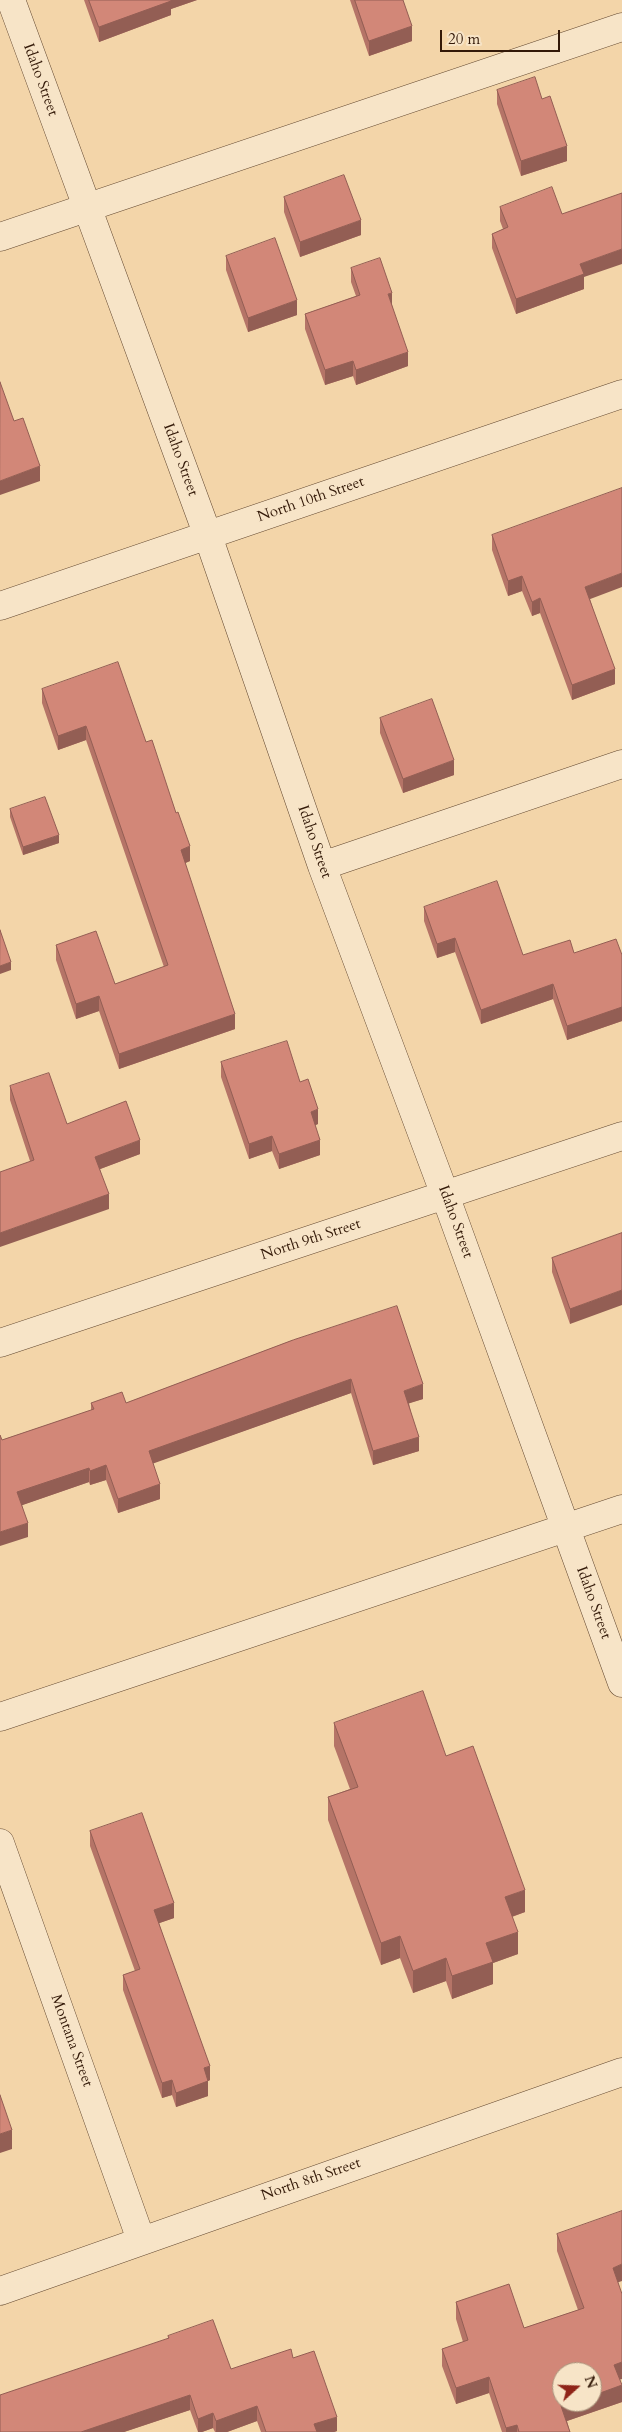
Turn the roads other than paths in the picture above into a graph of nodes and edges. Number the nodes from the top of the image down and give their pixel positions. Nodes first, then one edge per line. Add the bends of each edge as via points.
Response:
1 (11, 0) edge
2 (622, 27) edge
3 (87, 208) junction
4 (0, 236) edge
5 (622, 394) edge
6 (208, 536) junction
7 (0, 606) edge
8 (622, 764) edge
9 (322, 866) junction
10 (622, 1136) edge
11 (445, 1195) junction
12 (0, 1343) edge
13 (622, 1509) edge
14 (566, 1528) junction
15 (622, 1683) edge
16 (0, 1717) edge
17 (0, 1843) edge
18 (622, 2072) edge
19 (141, 2240) junction
20 (0, 2291) edge

1 - 3 street, Idaho Street
2 - 3 street
3 - 4 street
3 - 6 street, Idaho Street
5 - 6 street, North 10th Street
6 - 7 street, North 10th Street
6 - 9 street, Idaho Street
8 - 9 street
9 - 11 street, Idaho Street
10 - 11 street, North 9th Street
11 - 12 street, North 9th Street
11 - 14 street, Idaho Street
13 - 14 street
14 - 15 street, Idaho Street
14 - 16 street
17 - 19 street, Montana Street
18 - 19 street, North 8th Street
19 - 20 street, North 8th Street

